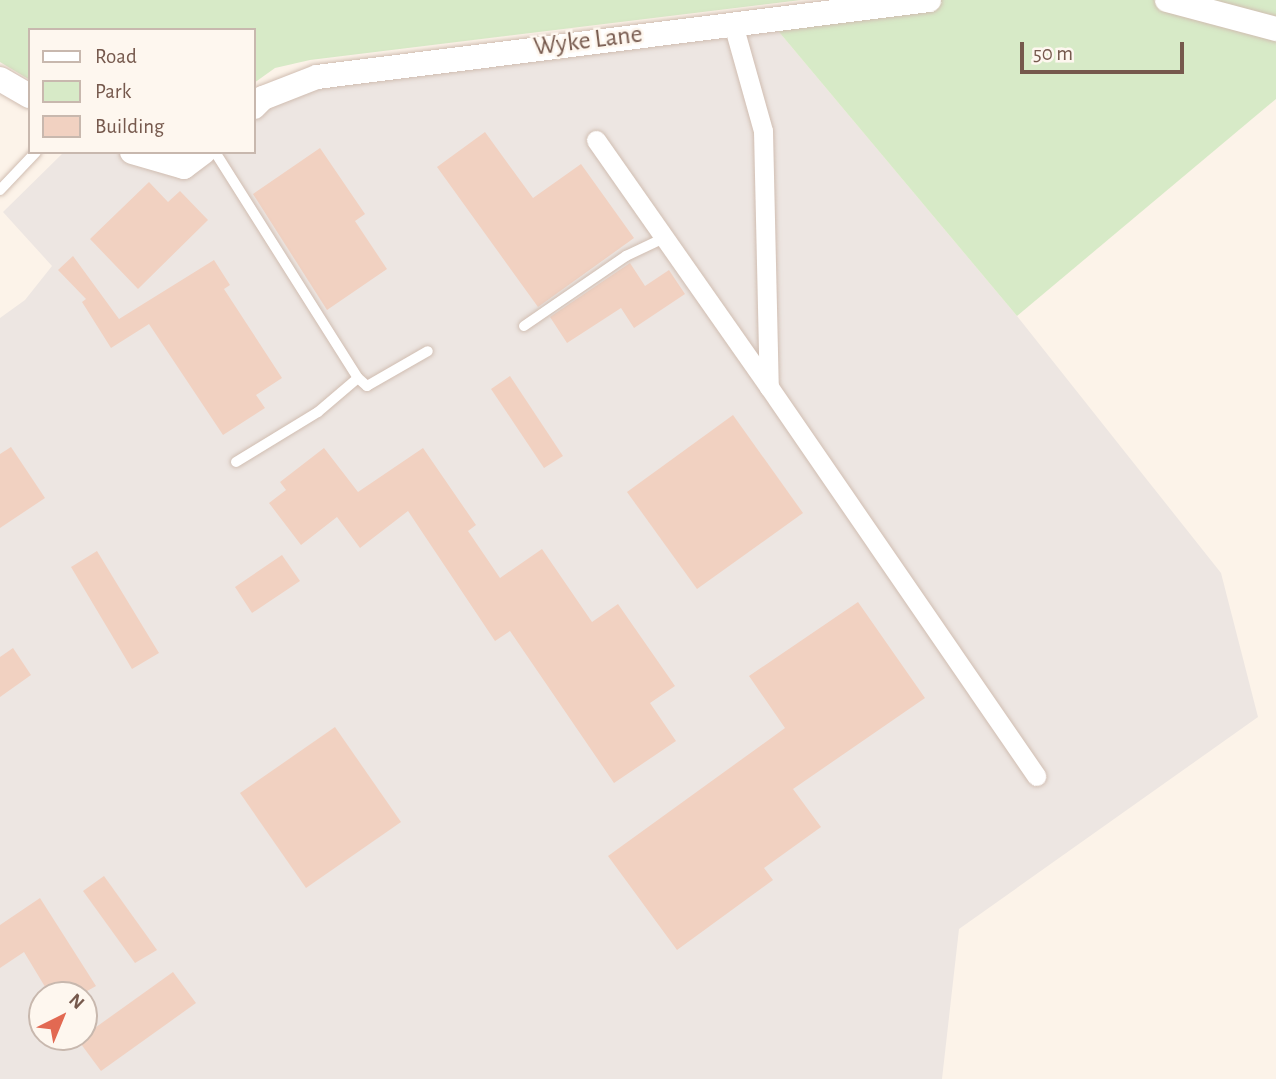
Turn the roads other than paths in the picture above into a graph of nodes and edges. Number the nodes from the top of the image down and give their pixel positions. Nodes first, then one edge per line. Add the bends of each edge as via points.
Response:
1 (929, 0) edge
2 (1167, 0) edge
3 (733, 24) junction
4 (1276, 29) edge
5 (0, 79) edge
6 (28, 95) edge
7 (256, 105) edge
8 (596, 140) dead end
9 (34, 154) edge
10 (139, 154) edge
11 (201, 154) edge
12 (216, 154) edge
13 (0, 190) edge
14 (664, 238) junction
15 (524, 326) dead end
16 (428, 351) dead end
17 (358, 379) junction
18 (769, 387) junction
19 (236, 462) dead end
20 (1037, 776) dead end

1 - 3 street, Wyke Lane
2 - 4 street
3 - 7 street, Wyke Lane via 317,77
3 - 18 street via 764,131
5 - 6 street
8 - 14 street
9 - 13 lane
10 - 11 street via 184,167
12 - 17 lane
14 - 15 lane via 626,256
14 - 18 street
16 - 17 lane via 367,386
17 - 19 lane via 318,412
18 - 20 street

